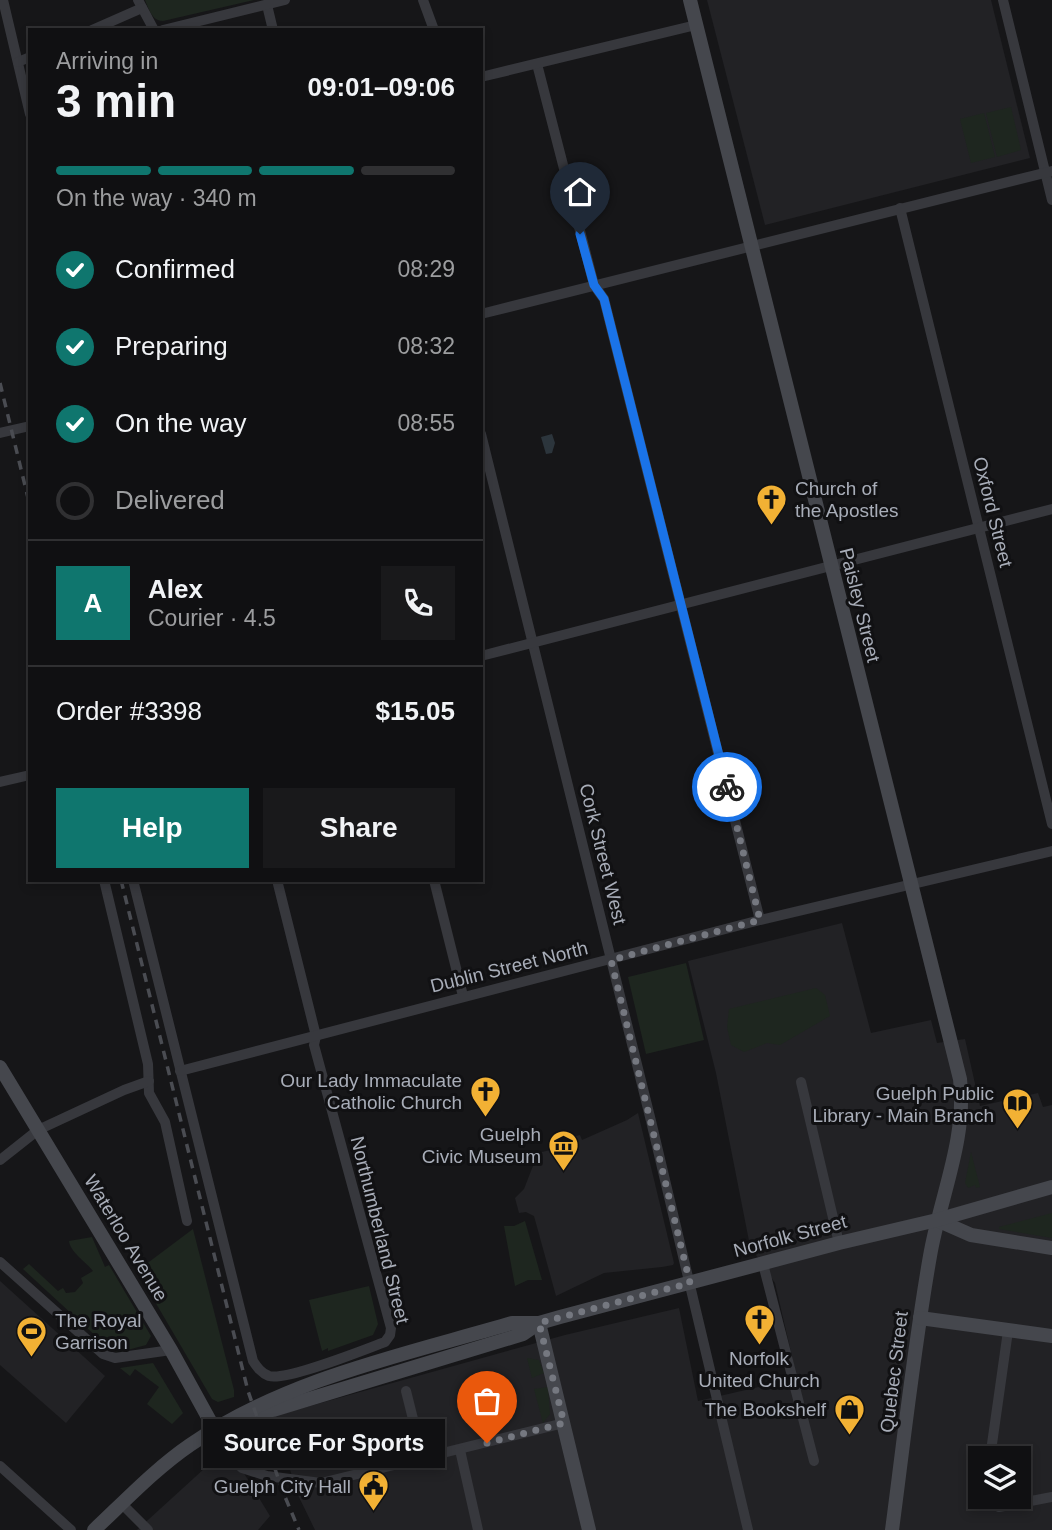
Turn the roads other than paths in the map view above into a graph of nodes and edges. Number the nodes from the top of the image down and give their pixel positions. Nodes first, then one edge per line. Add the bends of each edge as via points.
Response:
1 (3, 0) edge
2 (285, 0) edge
3 (423, 0) edge
4 (690, 0) edge
5 (1003, 0) edge
6 (140, 4) edge
7 (267, 5) junction
8 (696, 25) junction
9 (96, 28) edge
10 (153, 28) edge
11 (171, 28) edge
12 (273, 28) edge
13 (433, 28) edge
14 (28, 58) edge
15 (18, 62) junction
16 (537, 64) junction
17 (483, 78) edge
18 (28, 105) edge
19 (1048, 172) edge
20 (1052, 200) edge
21 (900, 208) junction
22 (752, 245) junction
23 (594, 285) junction
24 (483, 313) edge
25 (28, 427) edge
26 (0, 433) edge
27 (483, 443) edge
28 (1052, 509) edge
29 (979, 527) junction
30 (830, 566) junction
31 (680, 605) junction
32 (533, 643) junction
33 (483, 656) edge
34 (28, 775) edge
35 (0, 782) edge
36 (1052, 824) edge
37 (1052, 851) edge
38 (104, 882) edge
39 (133, 882) edge
40 (277, 882) edge
41 (434, 882) edge
42 (911, 884) junction
43 (760, 920) junction
44 (611, 960) junction
45 (463, 996) junction
46 (316, 1036) junction
47 (0, 1067) edge
48 (180, 1071) junction
49 (149, 1081) junction
50 (801, 1082) dead end
51 (38, 1130) junction
52 (0, 1160) edge
53 (1052, 1187) edge
54 (937, 1220) junction
55 (187, 1221) dead end
56 (839, 1243) junction
57 (1052, 1248) edge
58 (0, 1262) edge
59 (763, 1264) junction
60 (690, 1283) junction
61 (920, 1318) junction
62 (539, 1323) junction
63 (1008, 1331) junction
64 (1052, 1336) edge
65 (171, 1350) junction
66 (406, 1391) dead end
67 (564, 1423) junction
68 (215, 1430) junction
69 (992, 1446) edge
70 (460, 1450) junction
71 (423, 1459) junction
72 (814, 1461) dead end
73 (0, 1466) edge
74 (1052, 1497) edge
75 (1031, 1501) edge
76 (122, 1504) junction
77 (71, 1530) edge
78 (94, 1530) edge
79 (148, 1530) edge
80 (478, 1530) edge
81 (589, 1530) edge
82 (748, 1530) edge
83 (892, 1530) edge

1 - 15 street
2 - 7 street
3 - 13 street
4 - 8 main road, Paisley Street
5 - 19 street
6 - 9 street
6 - 10 street
7 - 11 street
7 - 12 street
8 - 16 street
8 - 22 main road, Paisley Street
14 - 15 street
15 - 18 street
16 - 17 street
16 - 23 street
19 - 20 street
19 - 21 street
21 - 22 street
21 - 29 street, Oxford Street
22 - 23 street
22 - 30 main road, Paisley Street
23 - 24 street
23 - 31 street via 604,299
25 - 26 street
27 - 32 street, Cork Street West
28 - 29 street
29 - 30 street
29 - 36 street, Oxford Street
30 - 31 street
30 - 42 main road, Paisley Street
31 - 32 street
31 - 43 street
32 - 33 street
32 - 44 street, Cork Street West
34 - 35 street
37 - 42 street, Dublin Street North
38 - 49 street
39 - 48 street
40 - 46 street, Northumberland Street
41 - 45 street
42 - 43 street, Dublin Street North
42 - 54 main road, Paisley Street via 962,1100 960,1131
43 - 44 street, Dublin Street North
44 - 45 street, Dublin Street North
44 - 60 street, Cork Street West
45 - 46 street, Dublin Street North
46 - 48 street, Dublin Street North
46 - 48 street, Northumberland Street via 314,1045 391,1328 384,1342 299,1372 274,1376 253,1361
47 - 51 main road, Waterloo Avenue
49 - 51 street
49 - 55 street via 149,1093 164,1122
50 - 56 street
51 - 52 street
51 - 65 main road, Waterloo Avenue
53 - 54 main road, Norfolk Street
54 - 56 main road, Norfolk Street
54 - 57 main road via 971,1235
54 - 61 main road, Quebec Street
56 - 59 main road, Norfolk Street
58 - 65 street via 107,1356
59 - 60 main road, Norfolk Street
59 - 72 street
60 - 62 main road, Norfolk Street
60 - 82 street, Cork Street West
61 - 63 main road
61 - 83 main road, Quebec Street
62 - 67 main road
62 - 68 main road, Norfolk Street via 523,1334 237,1417
63 - 64 main road
63 - 69 street
65 - 68 main road, Waterloo Avenue
66 - 71 street
67 - 70 street
67 - 81 main road
68 - 71 street via 242,1468 300,1482 321,1483
68 - 76 main road, Norfolk Street via 167,1462
70 - 71 street
70 - 80 street
73 - 77 street
74 - 75 street
76 - 78 main road, Norfolk Street
76 - 79 street

